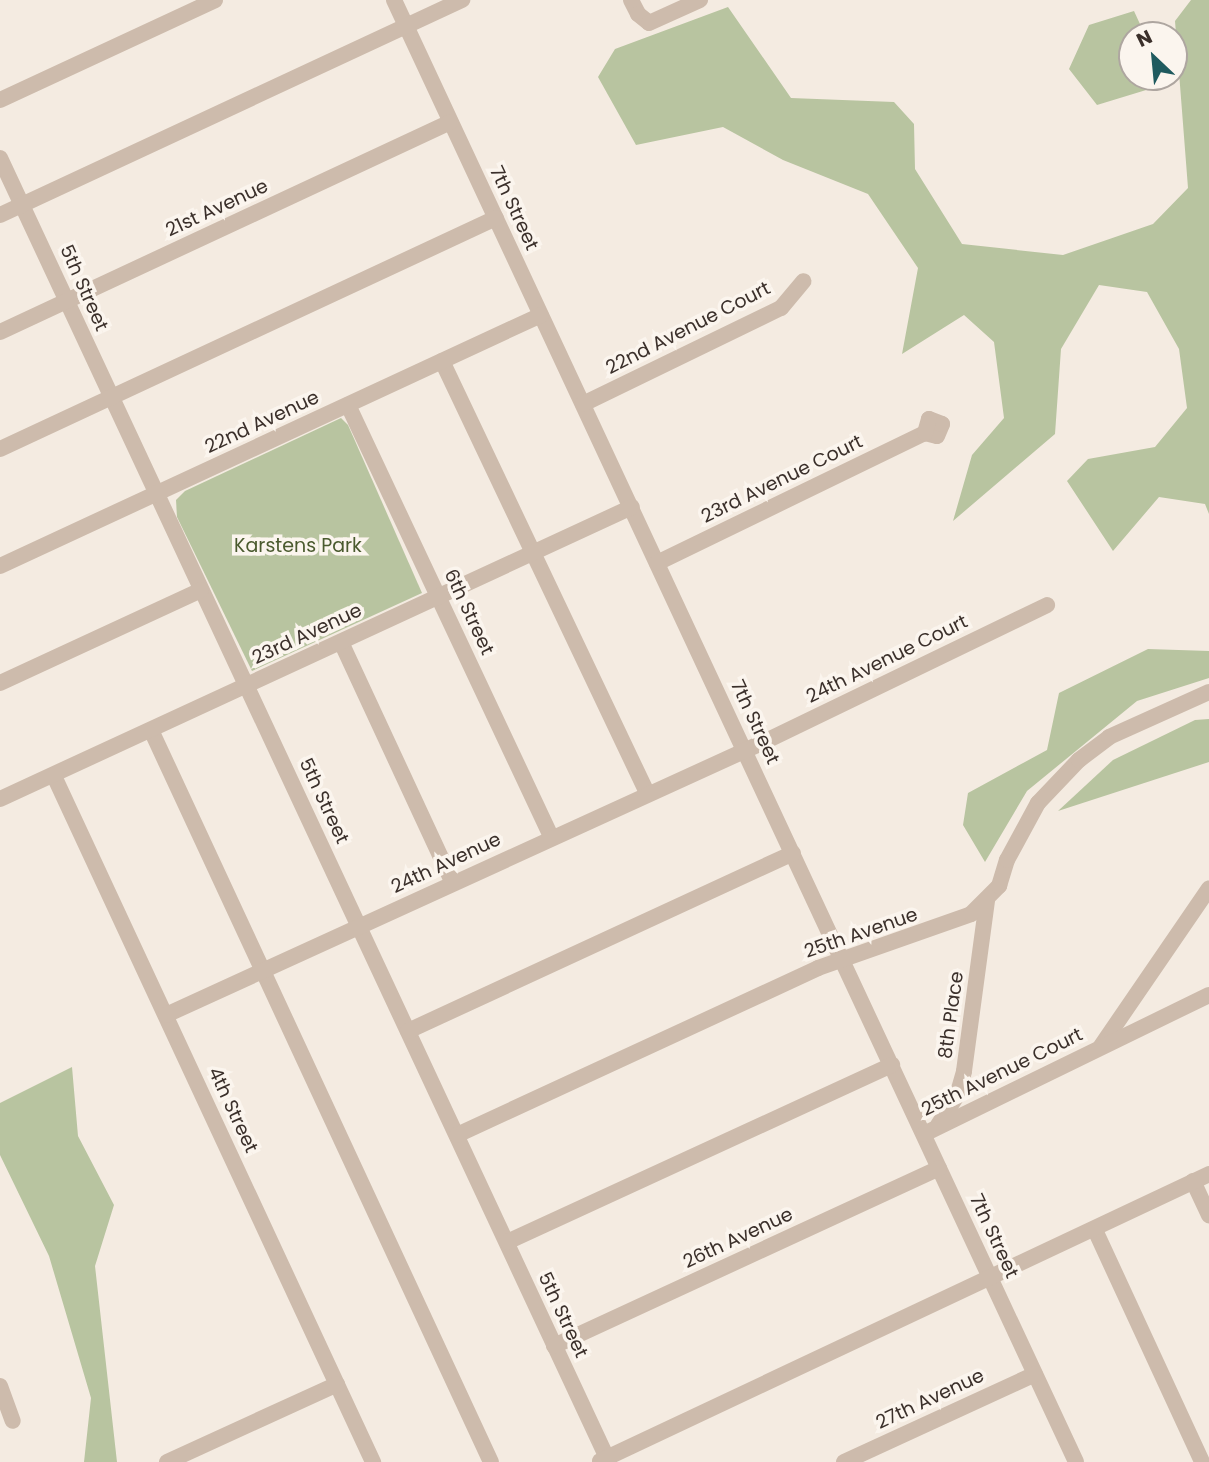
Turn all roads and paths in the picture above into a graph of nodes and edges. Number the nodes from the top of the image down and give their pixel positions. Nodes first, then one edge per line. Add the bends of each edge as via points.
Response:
1 (215, 0) edge
2 (394, 0) edge
3 (462, 0) edge
4 (631, 0) edge
5 (700, 0) edge
6 (407, 27) junction
7 (0, 100) edge
8 (451, 122) junction
9 (0, 158) edge
10 (23, 205) junction
11 (0, 215) edge
12 (496, 218) junction
13 (804, 281) dead end
14 (67, 301) junction
15 (541, 315) junction
16 (0, 332) edge
17 (442, 361) junction
18 (110, 398) junction
19 (583, 404) junction
20 (348, 405) junction
21 (925, 433) dead end
22 (0, 449) edge
23 (155, 495) junction
24 (632, 507) junction
25 (532, 553) junction
26 (657, 563) junction
27 (0, 566) edge
28 (201, 590) junction
29 (438, 597) junction
30 (1047, 605) dead end
31 (341, 642) junction
32 (0, 683) edge
33 (246, 686) junction
34 (1209, 692) edge
35 (151, 730) junction
36 (744, 750) junction
37 (54, 776) junction
38 (647, 793) junction
39 (0, 799) edge
40 (551, 837) junction
41 (793, 853) junction
42 (453, 883) junction
43 (1209, 888) edge
44 (987, 901) junction
45 (359, 926) junction
46 (843, 960) junction
47 (262, 970) junction
48 (1209, 995) edge
49 (166, 1015) junction
50 (408, 1031) junction
51 (1100, 1048) junction
52 (892, 1065) junction
53 (930, 1131) junction
54 (457, 1135) junction
55 (940, 1168) junction
56 (1209, 1174) edge
57 (1193, 1181) junction
58 (1209, 1216) edge
59 (1095, 1230) junction
60 (507, 1242) junction
61 (991, 1278) junction
62 (554, 1346) junction
63 (1035, 1374) junction
64 (337, 1384) junction
65 (0, 1386) edge
66 (13, 1421) dead end
67 (605, 1461) edge
68 (167, 1462) edge
69 (373, 1462) edge
70 (491, 1462) edge
71 (844, 1462) edge
72 (1076, 1462) edge
73 (1202, 1462) edge

1 - 7 street
2 - 6 street, 7th Street
3 - 6 street
4 - 5 street via 638,15 649,23
6 - 8 street, 7th Street
6 - 10 street
8 - 12 street, 7th Street
8 - 14 street, 21st Avenue
9 - 10 street, 5th Street
10 - 11 street
10 - 14 street, 5th Street
12 - 15 street, 7th Street
12 - 18 street
13 - 19 street, 22nd Avenue Court via 781,308
14 - 16 street, 21st Avenue
14 - 18 street, 5th Street
15 - 17 street, 22nd Avenue
15 - 19 street, 7th Street
17 - 20 street, 22nd Avenue
17 - 25 street
18 - 22 street
18 - 23 street, 5th Street
19 - 24 street, 7th Street
20 - 23 street, 22nd Avenue
20 - 29 street, 6th Street
21 - 26 street, 23rd Avenue Court
23 - 27 street, 22nd Avenue
23 - 28 street, 5th Street
24 - 25 street, 23rd Avenue
24 - 26 street, 7th Street
25 - 29 street, 23rd Avenue
25 - 38 street
26 - 36 street, 7th Street
28 - 32 street
28 - 33 street, 5th Street
29 - 31 street, 23rd Avenue
29 - 40 street, 6th Street
30 - 36 street, 24th Avenue Court
31 - 33 street, 23rd Avenue
31 - 42 street
33 - 35 street, 23rd Avenue
33 - 45 street, 5th Street
34 - 44 street via 1108,737 1079,760 1038,803
35 - 37 street, 23rd Avenue
35 - 47 street
36 - 38 street, 24th Avenue
36 - 41 street, 7th Street
37 - 39 street, 23rd Avenue
37 - 49 street, 4th Street
38 - 40 street, 24th Avenue
40 - 42 street, 24th Avenue
41 - 46 street, 7th Street
41 - 50 street
42 - 45 street, 24th Avenue
43 - 51 street, 25th Avenue Court
44 - 46 street, 25th Avenue via 954,922
44 - 53 street, 8th Place via 964,1071 957,1096
45 - 47 street, 24th Avenue
45 - 50 street, 5th Street
46 - 52 street, 7th Street
46 - 54 street, 25th Avenue
47 - 49 street, 24th Avenue
47 - 70 street
48 - 51 street, 25th Avenue Court
49 - 64 street, 4th Street
50 - 54 street, 5th Street
51 - 53 street, 25th Avenue Court
52 - 53 street, 7th Street
52 - 60 street
53 - 55 street, 7th Street
54 - 60 street, 5th Street
55 - 61 street, 7th Street
55 - 62 street, 26th Avenue
56 - 57 street
57 - 58 street
57 - 59 street
59 - 61 street
59 - 73 street
60 - 62 street, 5th Street
61 - 63 street, 7th Street
61 - 67 street
62 - 67 street, 5th Street
63 - 71 street, 27th Avenue
63 - 72 street, 7th Street
64 - 68 street
64 - 69 street, 4th Street
65 - 66 street

